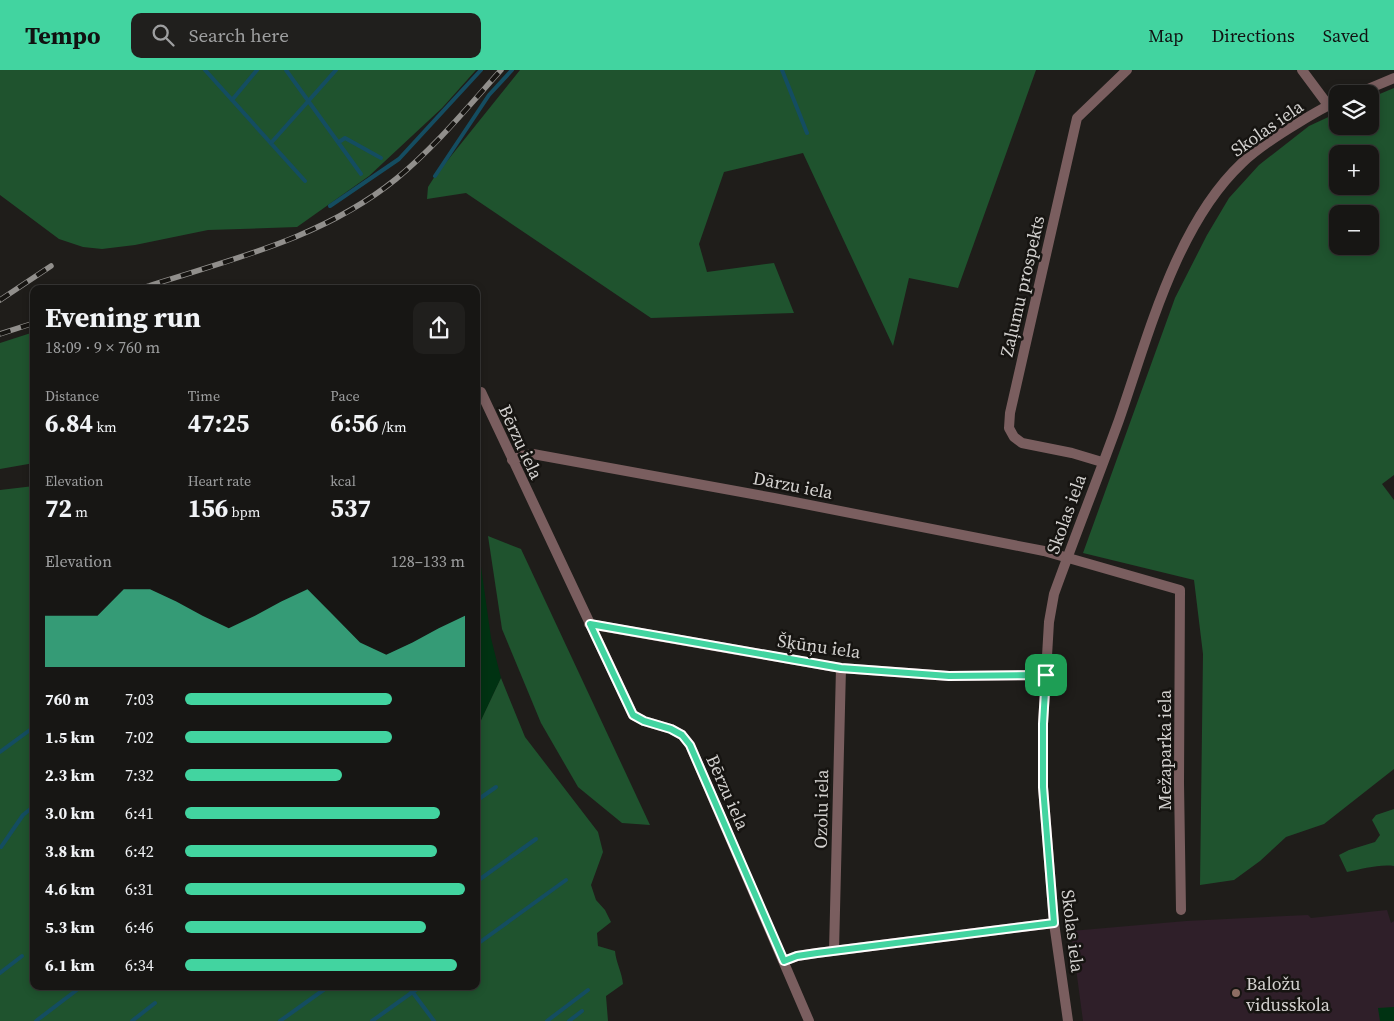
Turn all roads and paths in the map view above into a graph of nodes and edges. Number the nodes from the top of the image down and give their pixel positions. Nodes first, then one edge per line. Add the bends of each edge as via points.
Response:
1 (1127, 70) edge
2 (1302, 70) edge
3 (1394, 78) edge
4 (1377, 85) edge
5 (1329, 99) edge
6 (1329, 105) edge
7 (481, 392) dead end
8 (512, 460) junction
9 (1102, 462) junction
10 (1067, 558) junction
11 (1180, 590) joint
12 (590, 624) junction
13 (841, 668) junction
14 (1046, 675) junction
15 (1181, 910) dead end
16 (1054, 923) junction
17 (834, 951) junction
18 (784, 961) junction
19 (809, 1021) edge
20 (1068, 1021) edge

1 - 9 street, Zaļumu prospekts via 1077,118 1009,428 1022,443 1072,452
2 - 5 street
3 - 4 street
6 - 9 street, Skolas iela via 1282,132 1242,163 1201,214 1152,319
7 - 8 street, Bērzu iela
8 - 10 street, Dārzu iela via 533,454 774,498
8 - 12 street, Bērzu iela
9 - 10 street, Skolas iela
10 - 11 street, Dārzu iela
10 - 14 street, Skolas iela via 1054,594
11 - 15 street, Mežaparka iela
12 - 13 street, Šķūņu iela
12 - 18 street, Bērzu iela via 633,715 671,729 690,745
13 - 14 street, Šķūņu iela via 949,676
13 - 17 street, Ozolu iela
14 - 16 street, Skolas iela via 1043,787
16 - 17 street
16 - 20 street, Skolas iela
17 - 18 street
18 - 19 street, Bērzu iela

